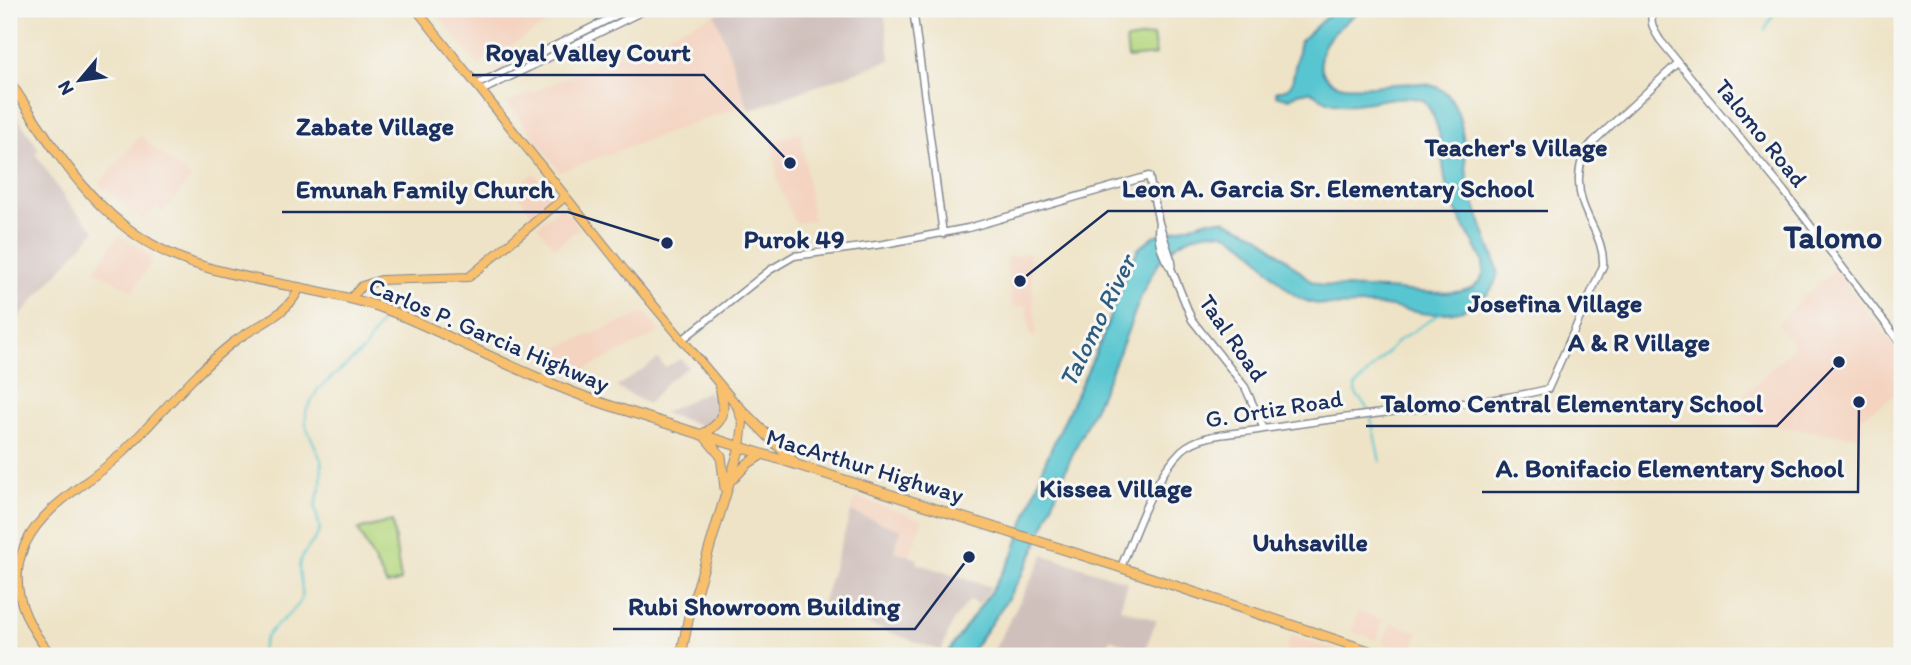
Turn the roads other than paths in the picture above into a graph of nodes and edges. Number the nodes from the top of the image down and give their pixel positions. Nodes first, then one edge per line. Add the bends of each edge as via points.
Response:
1 (416, 9) edge
2 (629, 9) edge
3 (647, 9) edge
4 (914, 9) edge
5 (1653, 9) edge
6 (614, 21) junction
7 (537, 54) junction
8 (541, 62) junction
9 (1678, 63) junction
10 (9, 81) edge
11 (479, 88) junction
12 (565, 197) junction
13 (943, 234) junction
14 (300, 287) junction
15 (351, 298) junction
16 (682, 340) junction
17 (1902, 345) edge
18 (720, 386) junction
19 (736, 404) junction
20 (1264, 429) junction
21 (701, 435) junction
22 (740, 447) junction
23 (763, 454) junction
24 (798, 465) junction
25 (729, 485) junction
26 (725, 497) junction
27 (1121, 568) junction
28 (52, 656) edge
29 (681, 656) edge
30 (1384, 656) edge

1 - 11 main road
2 - 6 street
3 - 6 street
4 - 13 street
5 - 9 street, Talomo Road via 1655,33
6 - 7 street
6 - 8 street
7 - 8 street
7 - 11 street
8 - 11 street
9 - 17 street, Talomo Road
9 - 20 street, G. Ortiz Road via 1584,153 1580,198 1603,250 1604,266 1548,389
10 - 14 highway, Carlos P. Garcia Highway via 80,185 133,235 194,264
11 - 12 main road
12 - 15 main road via 469,277 381,280 362,286
12 - 16 main road
13 - 16 street via 788,258
13 - 20 street, Taal Road via 1149,176 1159,228 1192,320 1245,387
14 - 15 highway, Carlos P. Garcia Highway
14 - 28 main road via 288,306 217,356 122,452 36,528 21,558 19,595 29,626
15 - 21 highway, Carlos P. Garcia Highway via 584,397
16 - 18 main road
18 - 19 main road
18 - 21 highway via 722,417
19 - 22 main road, MacArthur Highway via 743,423
19 - 24 highway
20 - 27 street, G. Ortiz Road via 1204,438 1182,450 1144,511
21 - 22 highway, Carlos P. Garcia Highway
21 - 26 highway via 721,456
22 - 23 highway, MacArthur Highway
22 - 25 highway
23 - 24 highway, MacArthur Highway
23 - 25 highway via 744,466
24 - 27 highway, MacArthur Highway
25 - 26 highway
26 - 29 highway
27 - 30 highway, MacArthur Highway

